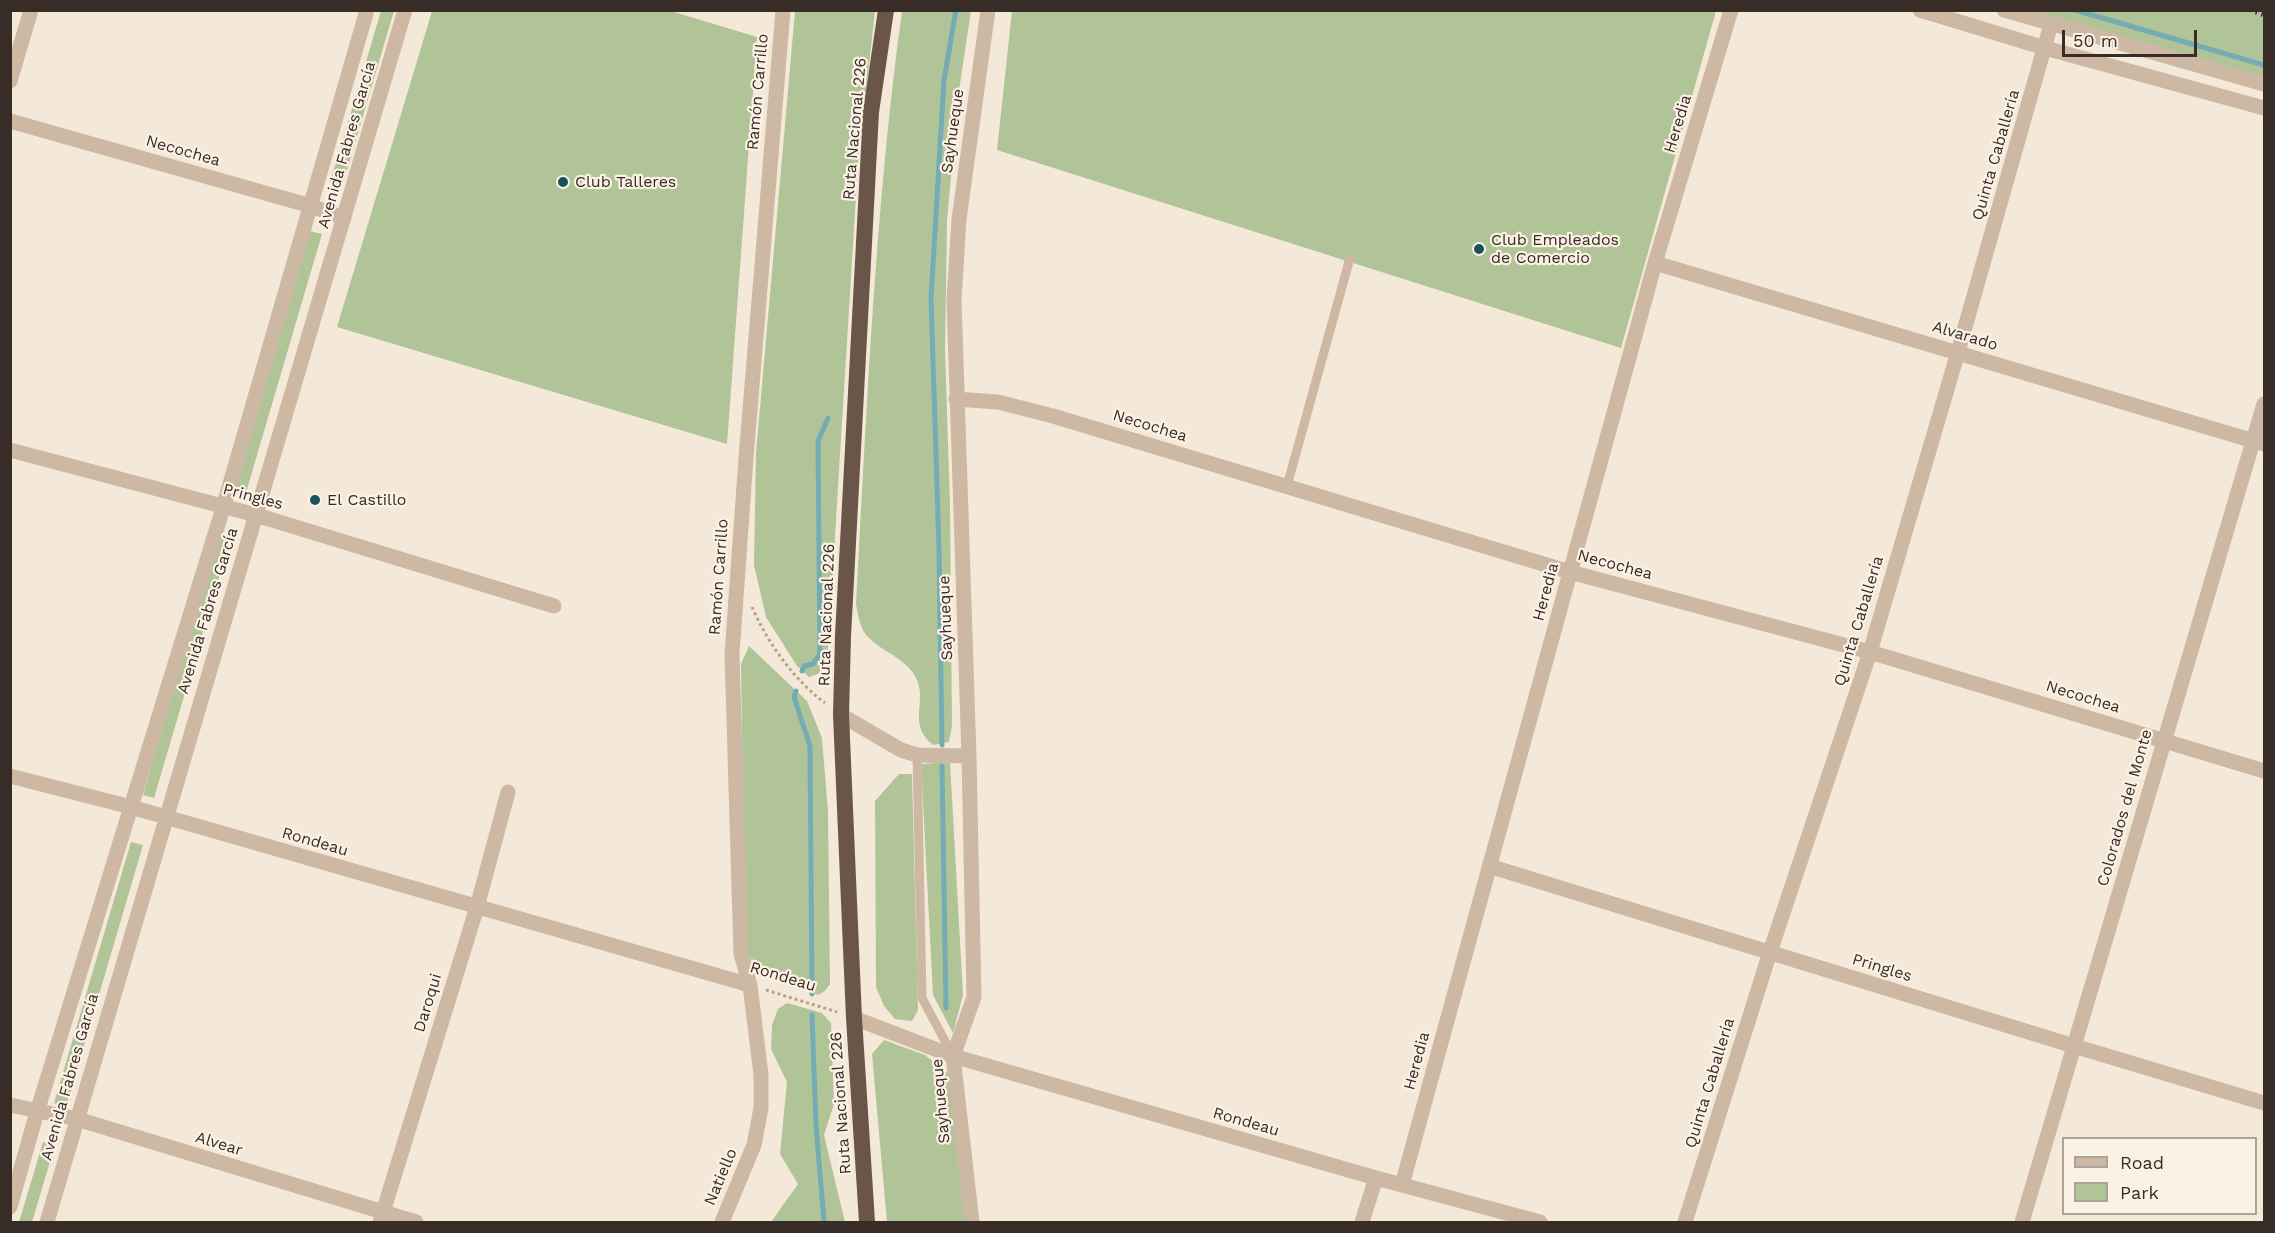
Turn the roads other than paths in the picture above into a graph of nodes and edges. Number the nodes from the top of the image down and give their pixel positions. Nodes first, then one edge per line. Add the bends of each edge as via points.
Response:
1 (31, 10) edge
2 (368, 10) edge
3 (405, 10) edge
4 (783, 10) edge
5 (886, 10) edge
6 (988, 10) edge
7 (1731, 10) edge
8 (1920, 10) edge
9 (2004, 10) edge
10 (2051, 24) junction
11 (2045, 48) junction
12 (10, 81) edge
13 (2265, 84) edge
14 (2265, 108) edge
15 (10, 121) edge
16 (311, 206) junction
17 (344, 218) junction
18 (1350, 258) dead end
19 (1655, 263) junction
20 (1958, 352) junction
21 (956, 399) junction
22 (2265, 404) edge
23 (2259, 442) edge
24 (10, 450) edge
25 (1287, 486) junction
26 (223, 508) junction
27 (256, 515) junction
28 (1570, 572) junction
29 (554, 606) dead end
30 (1870, 652) junction
31 (841, 715) junction
32 (2164, 740) junction
33 (917, 755) junction
34 (969, 756) junction
35 (2265, 771) edge
36 (10, 776) edge
37 (508, 792) dead end
38 (131, 807) junction
39 (166, 817) junction
40 (1489, 866) junction
41 (477, 908) junction
42 (1770, 952) junction
43 (750, 985) junction
44 (854, 1018) junction
45 (2074, 1046) junction
46 (953, 1056) junction
47 (2265, 1102) edge
48 (10, 1104) edge
49 (37, 1112) junction
50 (76, 1119) junction
51 (754, 1145) joint
52 (1376, 1178) junction
53 (1402, 1185) junction
54 (10, 1207) edge
55 (381, 1218) edge
56 (47, 1222) edge
57 (416, 1222) edge
58 (722, 1222) edge
59 (867, 1222) edge
60 (972, 1222) edge
61 (1362, 1222) edge
62 (1540, 1222) edge
63 (1685, 1222) edge
64 (2022, 1222) edge

1 - 12 street
2 - 16 street, Avenida Fabres García
3 - 17 street, Avenida Fabres García
4 - 43 street, Ramón Carrillo via 732,654 741,954
5 - 31 highway, Ruta Nacional 226 via 871,112
6 - 21 street, Sayhueque via 959,219 954,300
7 - 19 street, Heredia
8 - 11 street
9 - 10 street
10 - 11 street, Quinta Caballería
10 - 13 street
11 - 14 street
11 - 20 street, Quinta Caballería
15 - 16 street, Necochea
16 - 17 street, Necochea
16 - 26 street, Avenida Fabres García
17 - 27 street, Avenida Fabres García
18 - 25 lane
19 - 20 street, Alvarado
19 - 28 street, Heredia
20 - 23 street, Alvarado
20 - 30 street, Quinta Caballería
21 - 25 street, Necochea via 998,402 1053,416
21 - 34 street, Sayhueque
22 - 23 street, Colorados del Monte
23 - 32 street, Colorados del Monte
24 - 26 street, Pringles
25 - 28 street, Necochea
26 - 27 street, Pringles
26 - 38 street, Avenida Fabres García
27 - 29 street, Pringles
27 - 39 street, Avenida Fabres García
28 - 30 street, Necochea
28 - 40 street, Heredia
30 - 32 street, Necochea
30 - 42 street, Quinta Caballería
31 - 33 street via 901,750
31 - 44 highway, Ruta Nacional 226
32 - 35 street, Necochea
32 - 45 street, Colorados del Monte
33 - 34 street
33 - 46 lane via 922,998
34 - 46 street, Sayhueque via 974,997
36 - 38 street, Rondeau
37 - 41 street, Daroqui
38 - 39 street, Rondeau
38 - 49 street, Avenida Fabres García
39 - 41 street, Rondeau
39 - 50 street, Avenida Fabres García
40 - 42 street, Pringles
40 - 53 street, Heredia
41 - 43 street, Rondeau
41 - 55 street, Daroqui
42 - 45 street, Pringles
42 - 63 street, Quinta Caballería
43 - 51 street, Ramón Carrillo via 761,1075
44 - 46 street, Rondeau
44 - 59 highway, Ruta Nacional 226
45 - 47 street, Pringles
45 - 64 street, Colorados del Monte
46 - 52 street, Rondeau
46 - 60 street, Sayhueque
48 - 49 street, Alvear
49 - 50 street, Alvear
49 - 54 street, Avenida Fabres García
50 - 55 street, Alvear
50 - 56 street, Avenida Fabres García
51 - 58 street, Natiello
52 - 53 street, Rondeau
52 - 61 street
53 - 62 street, Rondeau
55 - 57 street, Alvear

